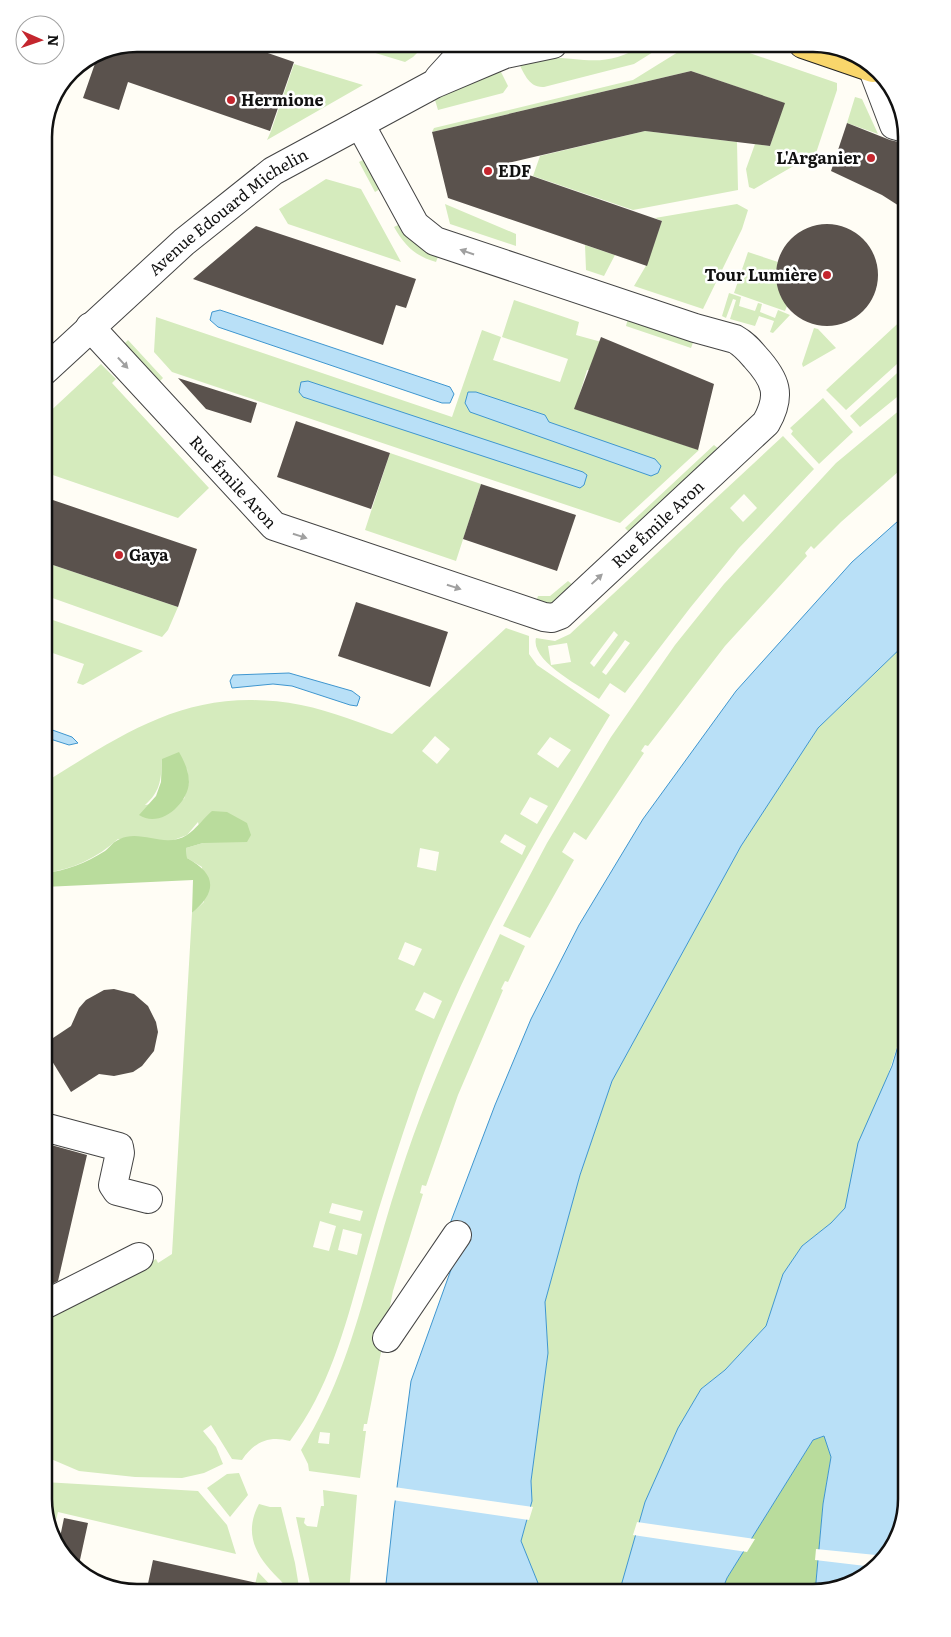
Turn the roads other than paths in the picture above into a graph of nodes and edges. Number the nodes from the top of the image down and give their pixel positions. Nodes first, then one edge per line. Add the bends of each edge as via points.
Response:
1 (462, 52) edge
2 (512, 53) edge
3 (878, 81) edge
4 (434, 84) junction
5 (360, 124) junction
6 (898, 125) edge
7 (90, 327) junction
8 (53, 352) edge
9 (52, 1129) edge
10 (148, 1199) dead end
11 (456, 1235) dead end
12 (139, 1257) dead end
13 (52, 1301) edge
14 (387, 1338) dead end

1 - 4 street, Avenue Edouard Michelin
2 - 4 street, Avenue Edouard Michelin
3 - 6 street via 894,124
4 - 5 street, Avenue Edouard Michelin
5 - 7 street, Avenue Edouard Michelin via 274,172 184,242
7 -> 5 street, Rue Émile Aron via 274,526 544,617 560,615 766,423 775,403 773,381 743,343 735,339 430,238 416,225
7 - 8 street, Avenue Edouard Michelin
9 - 10 street via 118,1147 120,1154 113,1185 117,1190
11 - 14 street
12 - 13 street

